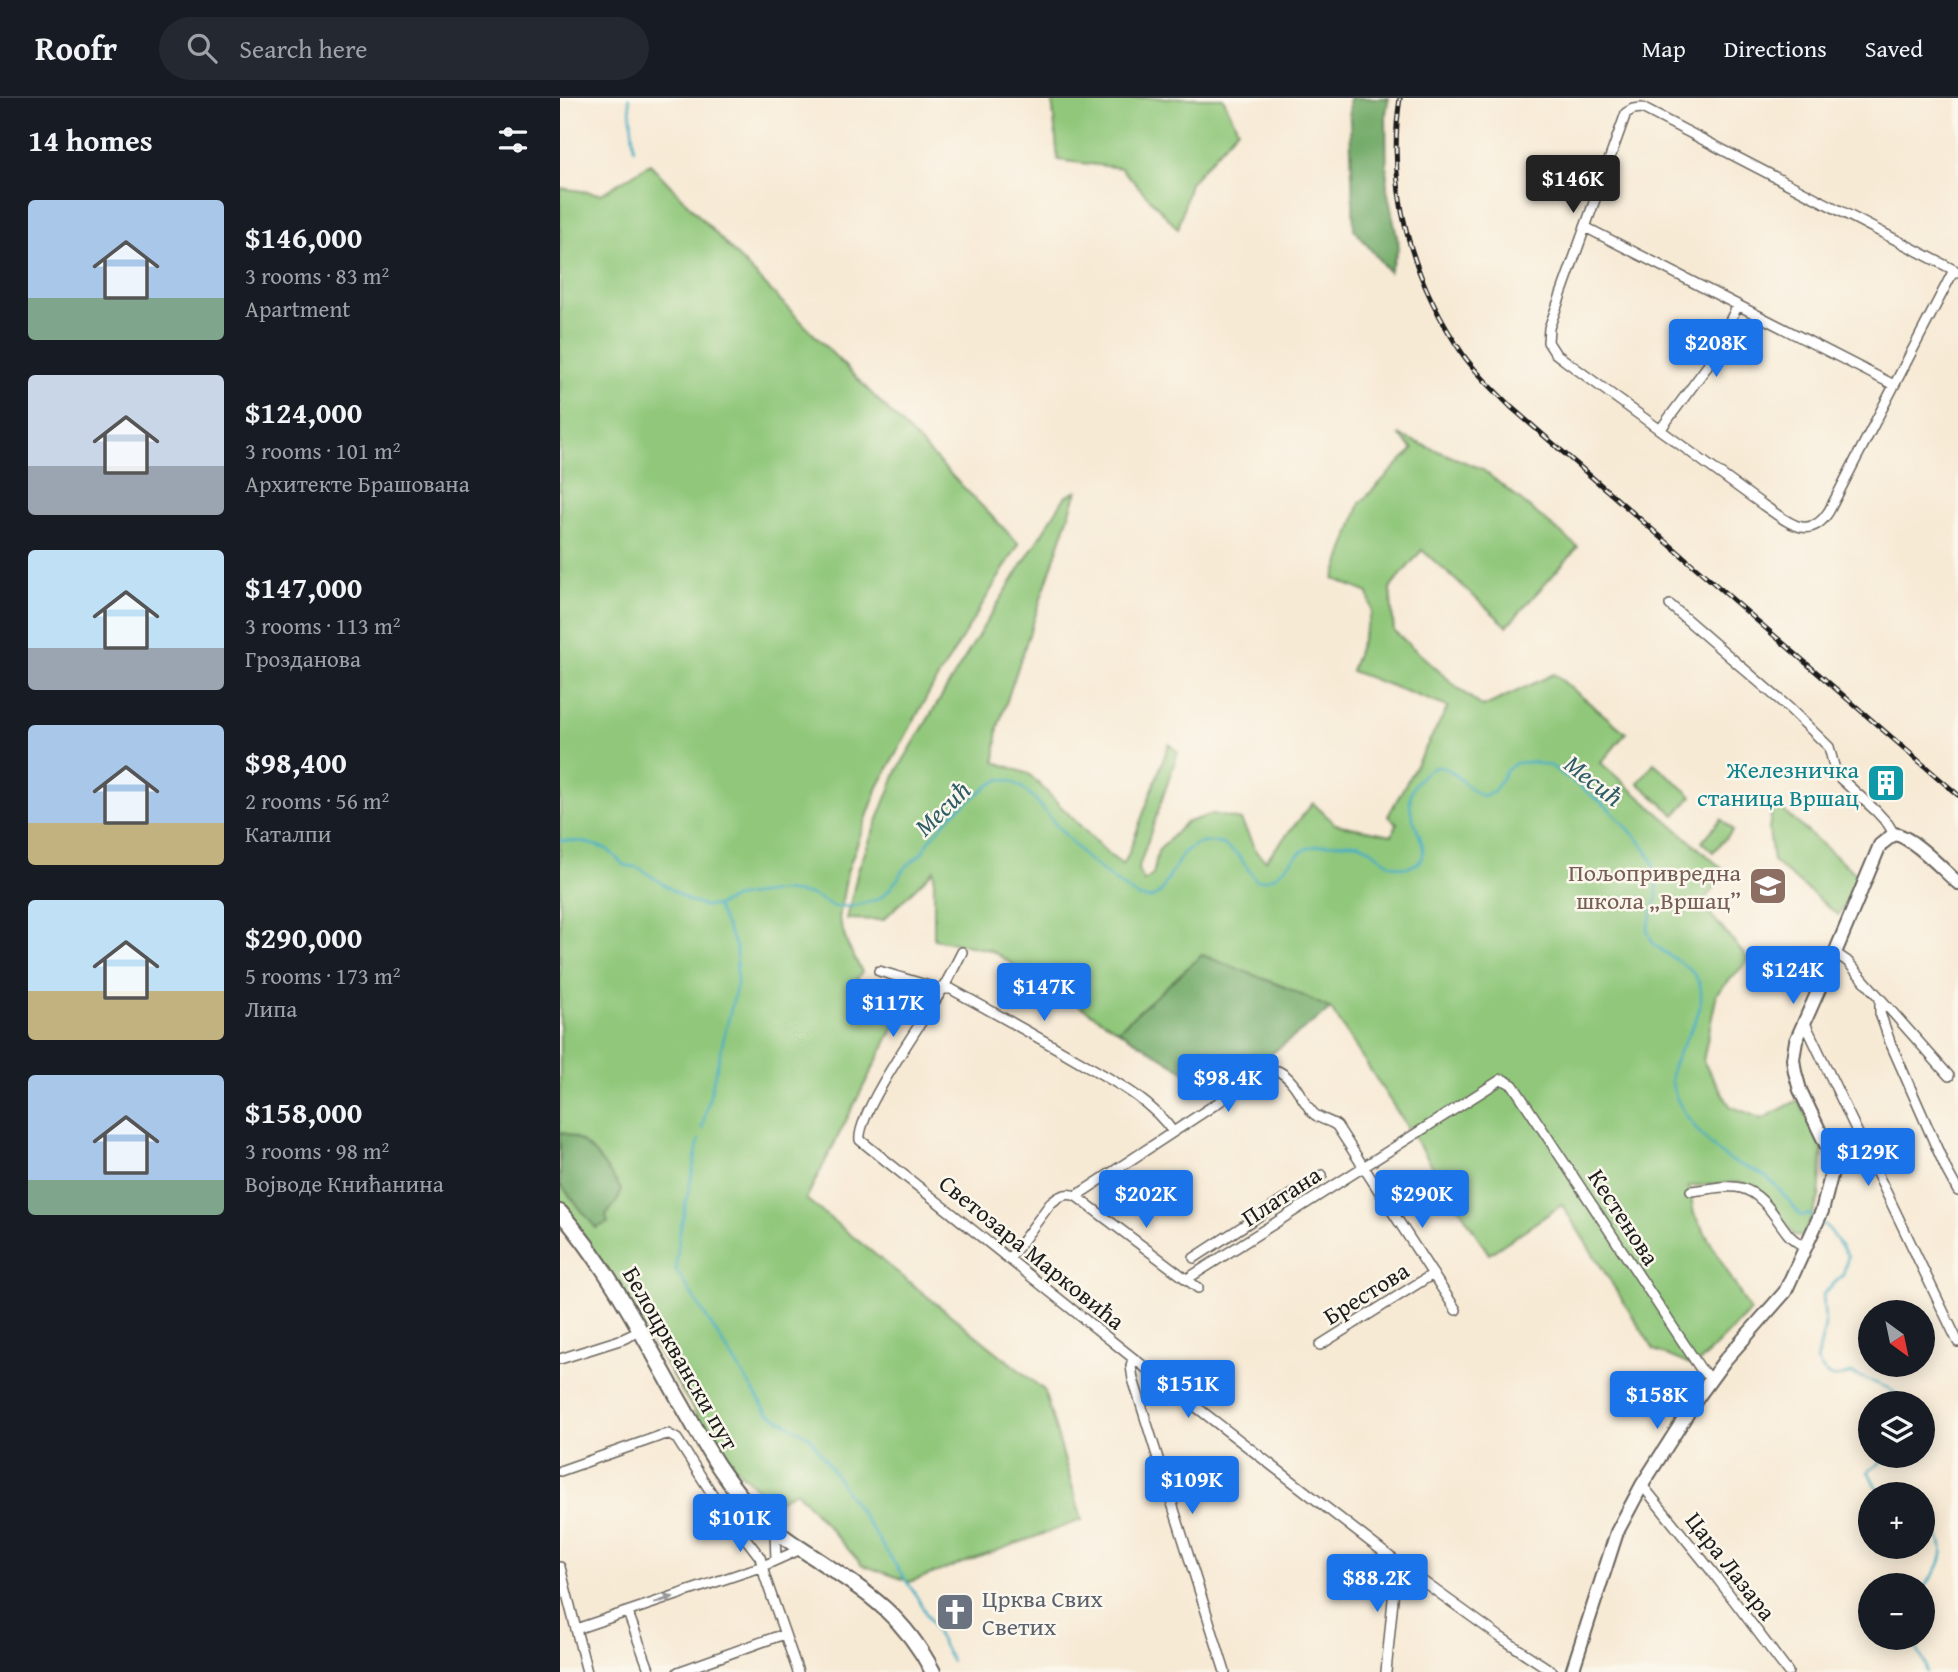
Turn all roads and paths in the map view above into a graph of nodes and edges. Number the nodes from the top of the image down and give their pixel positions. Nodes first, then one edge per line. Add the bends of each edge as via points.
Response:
1 (1585, 227) junction
2 (1956, 271) edge
3 (1738, 305) junction
4 (1894, 385) junction
5 (1660, 430) junction
6 (1670, 605) dead end
7 (1894, 834) junction
8 (1958, 883) edge
9 (962, 952) dead end
10 (1835, 953) junction
11 (879, 971) dead end
12 (943, 989) junction
13 (1880, 999) junction
14 (1804, 1021) junction
15 (1949, 1076) dead end
16 (1502, 1079) joint
17 (1173, 1132) junction
18 (1363, 1167) junction
19 (1322, 1175) dead end
20 (1691, 1191) dead end
21 (1958, 1191) edge
22 (1076, 1196) junction
23 (560, 1212) edge
24 (1236, 1231) junction
25 (1244, 1244) junction
26 (1806, 1248) junction
27 (1010, 1258) junction
28 (1194, 1258) dead end
29 (1433, 1274) junction
30 (1187, 1279) junction
31 (1198, 1288) dead end
32 (1456, 1310) dead end
33 (640, 1331) junction
34 (1957, 1335) edge
35 (1320, 1345) dead end
36 (1133, 1358) junction
37 (560, 1359) edge
38 (1710, 1380) junction
39 (560, 1471) edge
40 (1642, 1485) junction
41 (775, 1531) junction
42 (801, 1549) junction
43 (776, 1560) junction
44 (763, 1566) junction
45 (560, 1567) edge
46 (1403, 1567) junction
47 (628, 1613) junction
48 (576, 1629) junction
49 (784, 1634) junction
50 (587, 1672) edge
51 (650, 1672) edge
52 (678, 1672) edge
53 (798, 1672) edge
54 (933, 1672) edge
55 (1225, 1672) edge
56 (1386, 1672) edge
57 (1553, 1672) edge
58 (1572, 1672) edge
59 (1788, 1672) edge

1 - 2 street via 1626,113 1642,108
1 - 3 street
1 - 5 street via 1548,342 1555,353
2 - 4 street
3 - 4 street
3 - 5 street via 1706,368
4 - 5 street via 1829,510 1822,522 1811,528 1796,527
6 - 7 street via 1829,747 1840,778 1877,811
7 - 8 street via 1906,838
7 - 10 street via 1880,845
9 - 12 street
10 - 13 street
10 - 14 street
11 - 12 street
12 - 17 street via 951,989 1113,1082 1158,1112
12 - 27 street, Светозара Марковића via 884,1081 859,1136
13 - 15 street
13 - 21 street via 1890,1042
14 - 26 street via 1796,1041 1795,1072 1830,1155 1832,1172
14 - 34 street
16 - 18 street, Платана
16 - 38 street, Кестенова via 1513,1085
17 - 18 street via 1273,1070 1288,1077 1316,1116 1337,1126
17 - 22 street
18 - 25 street, Платана
18 - 29 street
19 - 24 street
20 - 26 street via 1740,1187 1770,1209 1789,1236
22 - 27 street via 1060,1196 1050,1204
22 - 30 street
23 - 33 main road, Белоцрквански пут
24 - 25 street
24 - 28 street
25 - 30 street, Платана
26 - 38 street via 1785,1292
27 - 36 street, Светозара Марковића
29 - 32 street
29 - 35 street, Брестова
30 - 31 street
33 - 37 street
33 - 41 main road, Белоцрквански пут via 726,1478
36 - 46 street, Светозара Марковића
36 - 55 street via 1133,1379
38 - 40 street
39 - 44 street via 651,1438 673,1436
40 - 58 street via 1617,1532
40 - 59 street, Цара Лазара
41 - 42 main road, Белоцрквански пут
41 - 43 street
42 - 43 street
42 - 54 main road, Белоцрквански пут via 894,1615
43 - 44 street
47 -> 44 street
44 - 49 street
45 - 48 street
46 - 56 street via 1394,1588
46 - 57 street, Светозара Марковића
47 - 48 street
47 - 51 street
48 - 50 street
49 - 52 street
49 - 53 street

